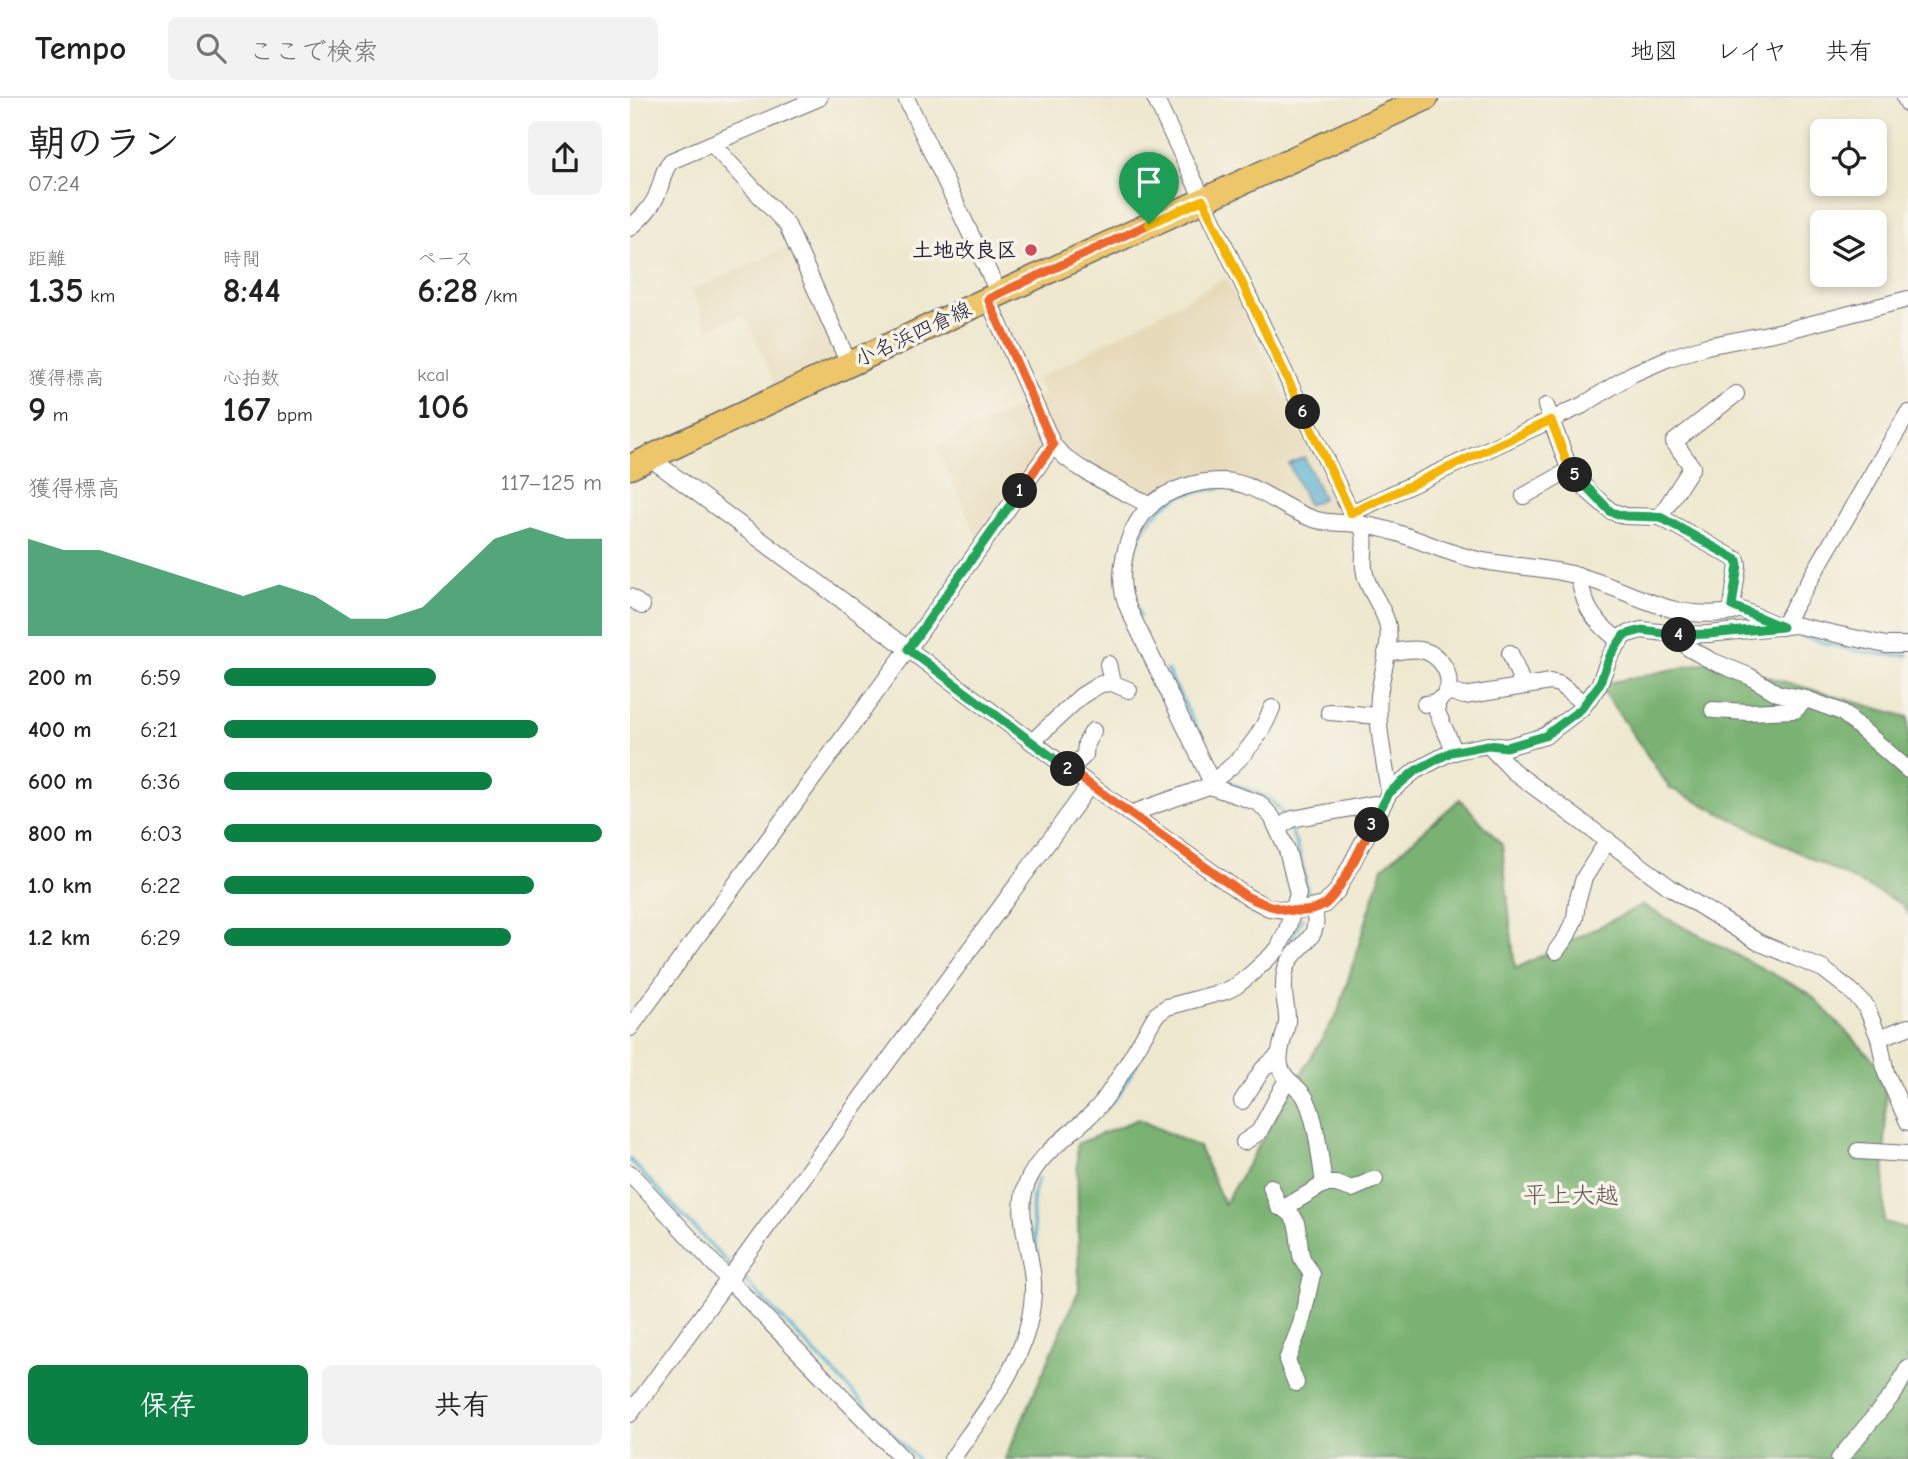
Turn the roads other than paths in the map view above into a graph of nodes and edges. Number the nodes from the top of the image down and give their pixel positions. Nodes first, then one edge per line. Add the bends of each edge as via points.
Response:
1 (819, 98) edge
2 (906, 98) edge
3 (1155, 98) edge
4 (1426, 98) edge
5 (1905, 98) edge
6 (1908, 104) edge
7 (712, 144) junction
8 (1203, 200) junction
9 (630, 228) edge
10 (994, 297) junction
11 (1908, 299) edge
12 (849, 363) junction
13 (1736, 394) dead end
14 (1548, 413) junction
15 (1908, 413) edge
16 (1053, 445) junction
17 (640, 463) edge
18 (1570, 470) junction
19 (1524, 496) dead end
20 (1151, 506) junction
21 (1660, 517) junction
22 (1360, 525) junction
23 (1579, 580) junction
24 (1733, 612) junction
25 (1782, 627) junction
26 (1713, 630) junction
27 (1676, 634) junction
28 (1620, 642) junction
29 (1908, 645) edge
30 (908, 649) junction
31 (1386, 653) junction
32 (1510, 653) dead end
33 (1108, 664) dead end
34 (1112, 683) junction
35 (1523, 685) junction
36 (1129, 690) dead end
37 (1436, 699) junction
38 (1806, 699) junction
39 (1585, 704) junction
40 (1272, 708) dead end
41 (1713, 710) dead end
42 (1329, 712) dead end
43 (1378, 716) junction
44 (1093, 731) dead end
45 (1032, 742) junction
46 (1488, 745) junction
47 (1455, 752) junction
48 (1069, 770) junction
49 (1908, 770) edge
50 (1217, 780) junction
51 (1090, 785) junction
52 (1386, 799) junction
53 (1130, 814) junction
54 (1285, 823) junction
55 (1608, 840) junction
56 (1313, 908) junction
57 (1294, 911) junction
58 (1556, 951) dead end
59 (1908, 1027) edge
60 (630, 1028) edge
61 (1879, 1038) junction
62 (1280, 1054) junction
63 (1287, 1079) junction
64 (1242, 1101) dead end
65 (1908, 1122) edge
66 (1244, 1142) dead end
67 (1858, 1151) dead end
68 (1908, 1154) edge
69 (630, 1173) edge
70 (1375, 1179) dead end
71 (1324, 1184) junction
72 (1271, 1187) dead end
73 (1284, 1208) junction
74 (728, 1279) junction
75 (1908, 1368) edge
76 (1296, 1383) dead end
77 (630, 1414) edge
78 (903, 1459) edge
79 (952, 1459) edge
80 (1839, 1459) edge

1 - 7 street
2 - 10 street
3 - 8 street
4 - 8 main road, 小名浜四倉線
5 - 6 street
7 - 9 street via 671,161 652,203
7 - 12 street via 787,225
8 - 10 main road, 小名浜四倉線
8 - 22 street
10 - 12 main road, 小名浜四倉線
10 - 16 street
11 - 14 street via 1669,358 1632,374 1583,405
12 - 17 main road, 小名浜四倉線
13 - 21 street via 1674,442 1692,467
14 - 18 street
14 - 22 street
15 - 25 street
16 - 20 street via 1112,486
16 - 30 street
17 - 30 street
18 - 19 street
18 - 21 street via 1611,512
20 - 22 street via 1189,485 1223,481 1251,487 1318,520
20 - 50 street via 1126,549 1122,571 1125,602
21 - 24 street via 1737,560
22 - 23 street via 1473,559 1536,566
22 - 31 street via 1364,570 1385,618
23 - 24 street via 1674,611
23 - 28 street via 1587,609
24 - 25 street
24 - 26 street
25 - 26 street
25 - 29 street via 1795,625 1885,645
26 - 27 street
27 - 28 street via 1642,630 1624,635
27 - 38 street via 1690,649 1712,661 1777,693
28 - 39 street
30 - 45 street
30 - 60 street
31 - 37 street via 1420,650 1435,658 1447,672
31 - 43 street
32 - 35 street
33 - 34 street
34 - 36 street
34 - 45 street via 1081,696
35 - 37 street
35 - 39 street via 1559,684
37 - 47 street
38 - 41 street via 1795,710
38 - 49 street via 1842,712
39 - 46 street via 1545,736 1507,747
40 - 50 street via 1258,736
42 - 43 street
43 - 52 street
44 - 48 street via 1086,755
45 - 48 street
46 - 47 street
46 - 55 street via 1513,771
47 - 52 street via 1415,771
48 - 51 street
50 - 53 street
50 - 54 street
51 - 53 street
51 - 74 street
52 - 54 street
52 - 56 street via 1337,891 1324,905
53 - 57 street via 1246,896 1269,908
54 - 57 street via 1298,894
55 - 58 street via 1584,877 1575,918
55 - 61 street via 1671,888 1758,942 1823,969 1866,1006
56 - 57 street
56 - 62 street via 1313,933 1286,968 1286,1026
57 - 79 street via 1278,949 1236,986 1167,1007 1157,1015 1105,1099 1035,1166 1021,1203 1033,1282 1027,1331 1004,1384
59 - 61 street
61 - 65 street via 1886,1073
62 - 63 street
62 - 64 street via 1263,1069
63 - 66 street via 1259,1132
63 - 71 street via 1306,1098
67 - 68 street
69 - 74 street
70 - 71 street via 1352,1189
71 - 73 street
72 - 73 street via 1279,1207
73 - 76 street via 1294,1217 1301,1257 1312,1275 1287,1360
74 - 77 street
74 - 78 street
75 - 80 street via 1895,1392

